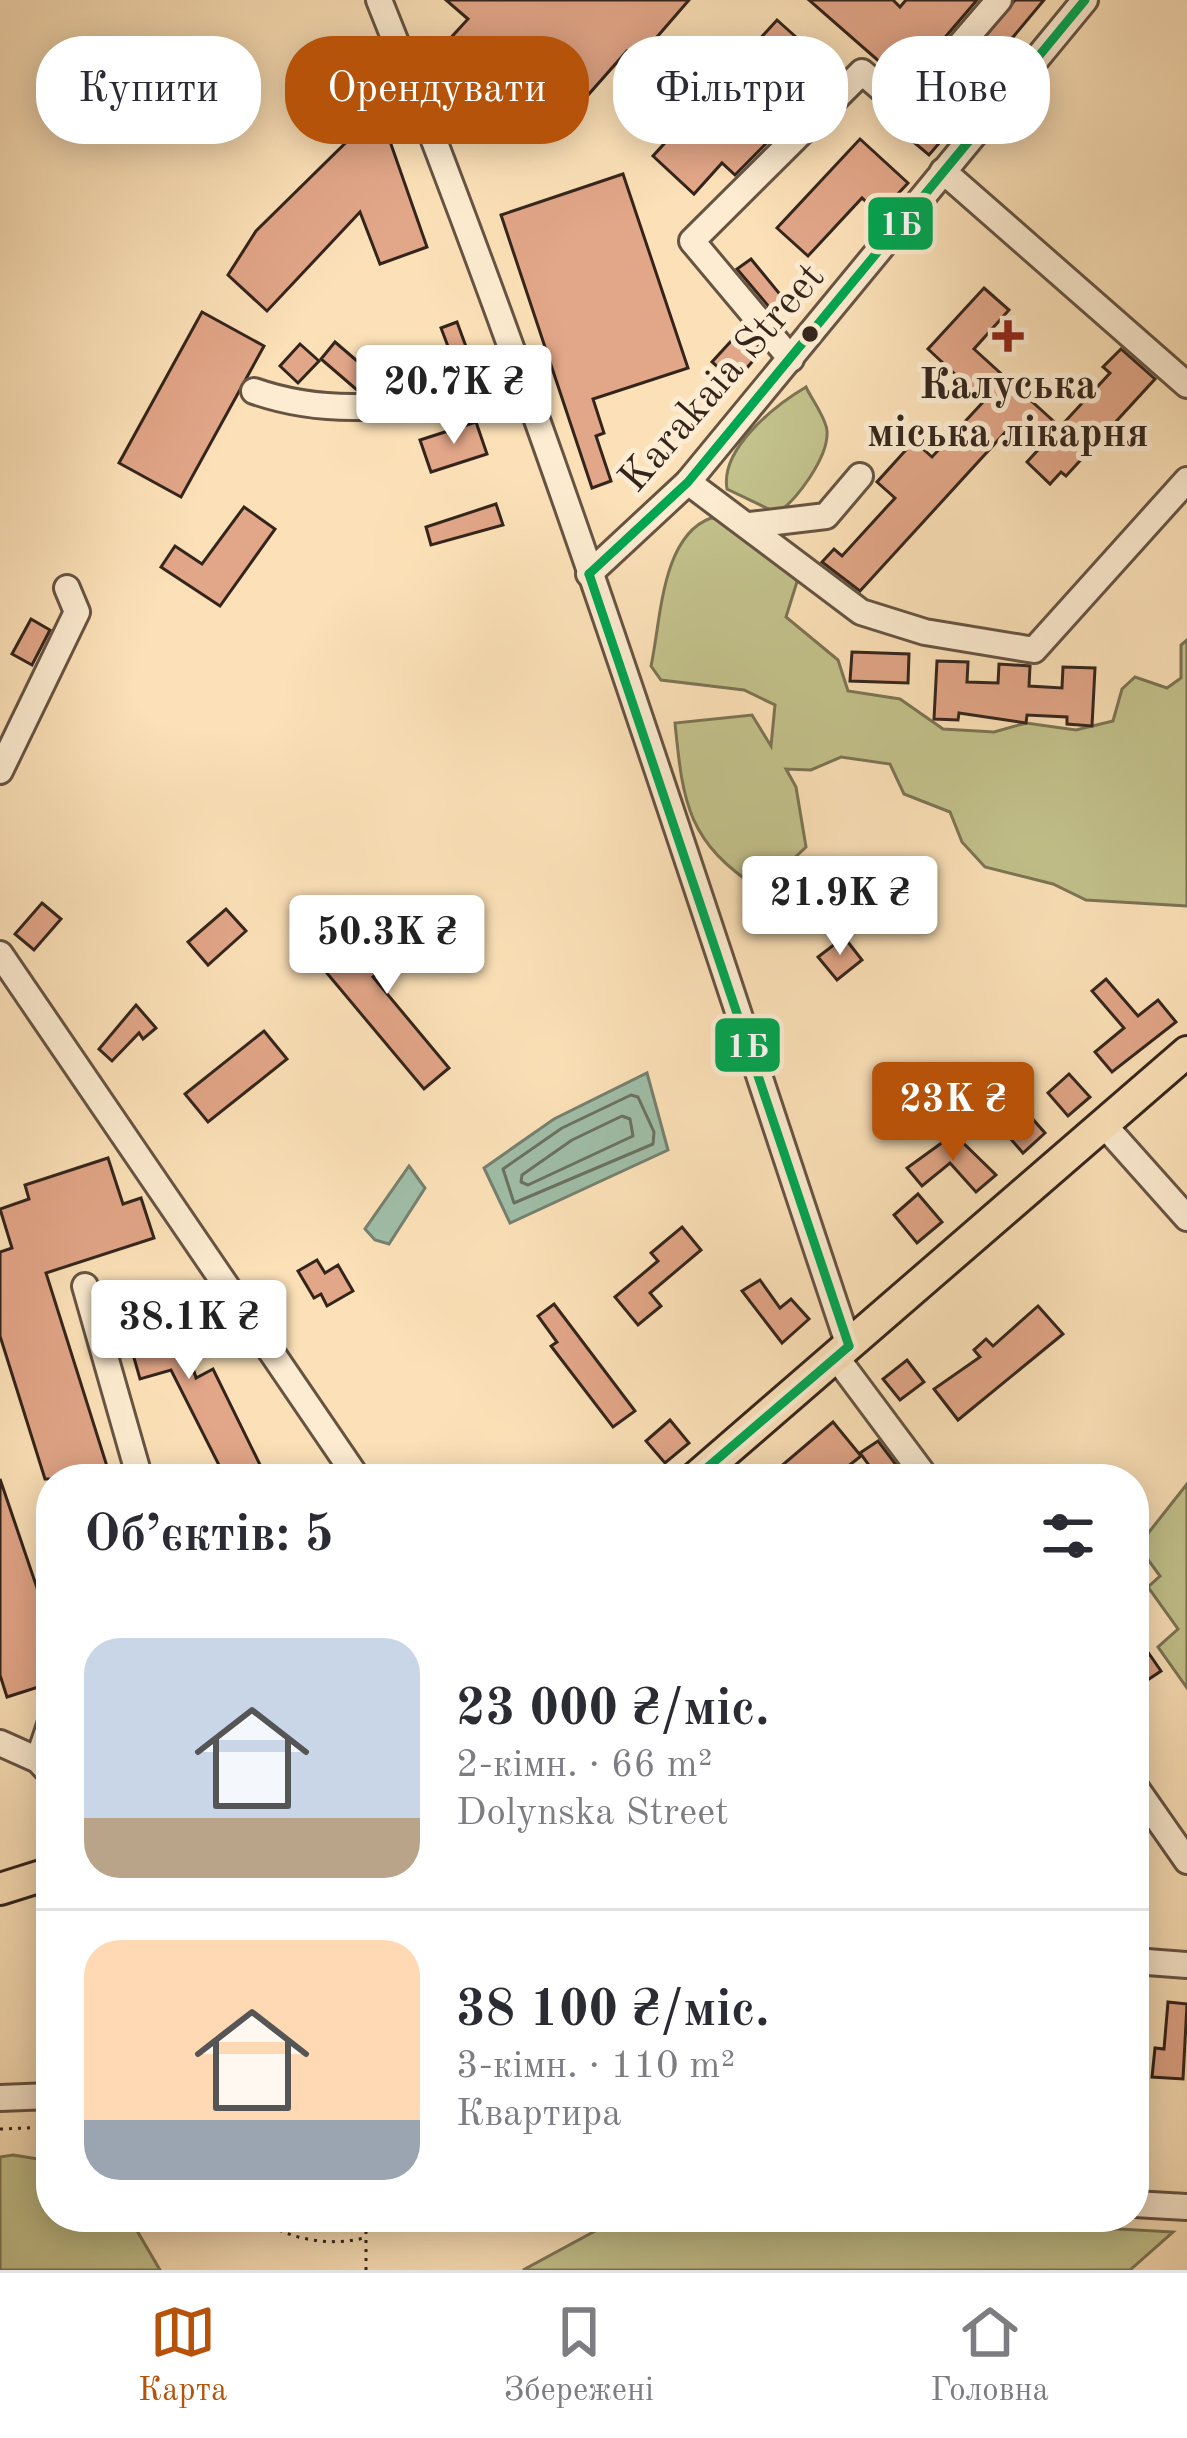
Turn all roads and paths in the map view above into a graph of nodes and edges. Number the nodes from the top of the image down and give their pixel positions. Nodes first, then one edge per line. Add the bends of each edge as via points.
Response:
1 (380, 0) edge
2 (999, 0) edge
3 (1083, 0) edge
4 (943, 171) junction
5 (791, 359) junction
6 (523, 383) junction
7 (1187, 385) edge
8 (254, 391) dead end
9 (860, 476) dead end
10 (1187, 480) edge
11 (688, 482) junction
12 (750, 525) junction
13 (590, 574) junction
14 (67, 588) dead end
15 (0, 771) edge
16 (0, 953) edge
17 (1187, 1052) edge
18 (1104, 1125) junction
19 (1187, 1218) edge
20 (85, 1286) dead end
21 (842, 1352) junction
22 (136, 1464) edge
23 (348, 1464) edge
24 (711, 1464) edge
25 (917, 1464) edge
26 (0, 1743) edge
27 (36, 1763) edge
28 (1149, 1807) edge
29 (1187, 1861) edge
30 (36, 1878) edge
31 (0, 1888) edge
32 (1149, 1962) edge
33 (1187, 1965) edge
34 (36, 2097) edge
35 (0, 2098) edge
36 (36, 2128) edge
37 (0, 2129) edge
38 (1149, 2205) edge
39 (1187, 2207) edge
40 (283, 2232) edge
41 (364, 2232) edge
42 (364, 2237) junction
43 (365, 2270) edge

1 - 6 street
2 - 5 street via 905,109 862,72 692,242
3 - 4 street, Karakaia Street
4 - 5 street, Karakaia Street
4 - 7 street
5 - 11 street, Karakaia Street
6 - 8 street via 401,405 316,409
6 - 13 street
9 - 12 street via 826,516
10 - 12 street via 1034,650 861,612
11 - 12 street
11 - 13 street, Karakaia Street
13 - 21 street
14 - 15 street via 77,612
16 - 23 street
17 - 18 main road
18 - 19 street
18 - 21 main road
20 - 22 street
21 - 24 main road
21 - 25 street
26 - 27 street
28 - 29 street
30 - 31 main road
32 - 33 street
34 - 35 street
36 - 37 path
38 - 39 street
40 - 42 path via 341,2243
41 - 42 path
42 - 43 path

